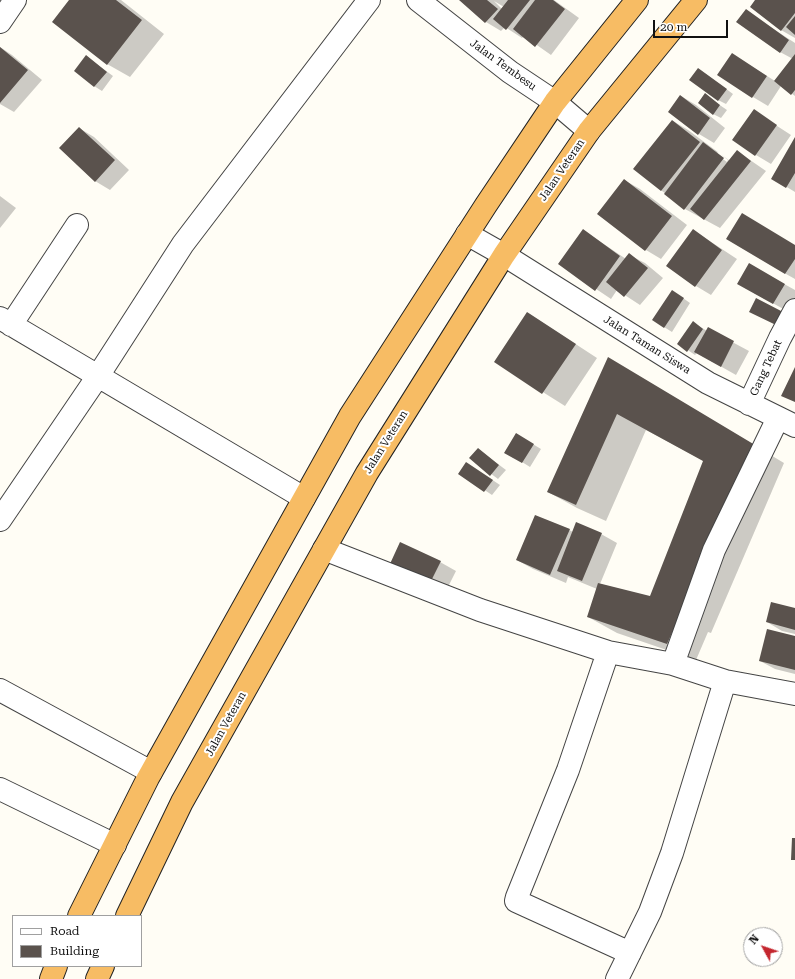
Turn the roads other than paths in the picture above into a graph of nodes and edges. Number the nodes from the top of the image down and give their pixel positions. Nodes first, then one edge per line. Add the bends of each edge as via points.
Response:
1 (15, 0) edge
2 (369, 0) edge
3 (418, 0) edge
4 (637, 0) edge
5 (696, 0) edge
6 (0, 22) edge
7 (555, 102) junction
8 (588, 131) junction
9 (77, 225) dead end
10 (467, 234) junction
11 (504, 255) junction
12 (795, 310) edge
13 (4, 324) edge
14 (98, 376) junction
15 (749, 404) junction
16 (786, 422) edge
17 (304, 498) junction
18 (0, 520) edge
19 (324, 549) junction
20 (608, 652) junction
21 (673, 664) junction
22 (725, 681) junction
23 (0, 690) edge
24 (795, 694) edge
25 (151, 772) junction
26 (0, 789) edge
27 (115, 844) junction
28 (80, 915) edge
29 (127, 915) edge
30 (630, 953) junction
31 (56, 967) edge
32 (103, 967) edge
33 (51, 979) edge
34 (97, 979) edge
35 (617, 979) edge

1 - 6 street
2 - 14 street via 183,244
3 - 7 street, Jalan Tembesu via 510,72
4 - 7 highway
5 - 8 highway, Jalan Veteran
7 - 8 street, Jalan Tembesu
7 - 10 highway
8 - 11 highway, Jalan Veteran
9 - 13 street
10 - 11 street, Jalan Taman Siswa
10 - 17 highway via 350,416
11 - 15 street, Jalan Taman Siswa via 708,383
11 - 19 highway, Jalan Veteran via 367,473
12 - 15 street, Gang Tebat
13 - 14 street
14 - 17 street
14 - 18 street
15 - 16 street, Jalan Taman Siswa
16 - 21 street via 714,550
17 - 25 highway
19 - 20 street via 480,610
19 - 29 highway, Jalan Veteran via 182,802
20 - 21 street
20 - 30 street via 568,770 516,901
21 - 22 street
22 - 24 street
22 - 30 street via 672,853 650,912
23 - 25 street
25 - 27 highway
26 - 27 street
27 - 28 highway
30 - 35 street
31 - 33 highway
32 - 34 highway

